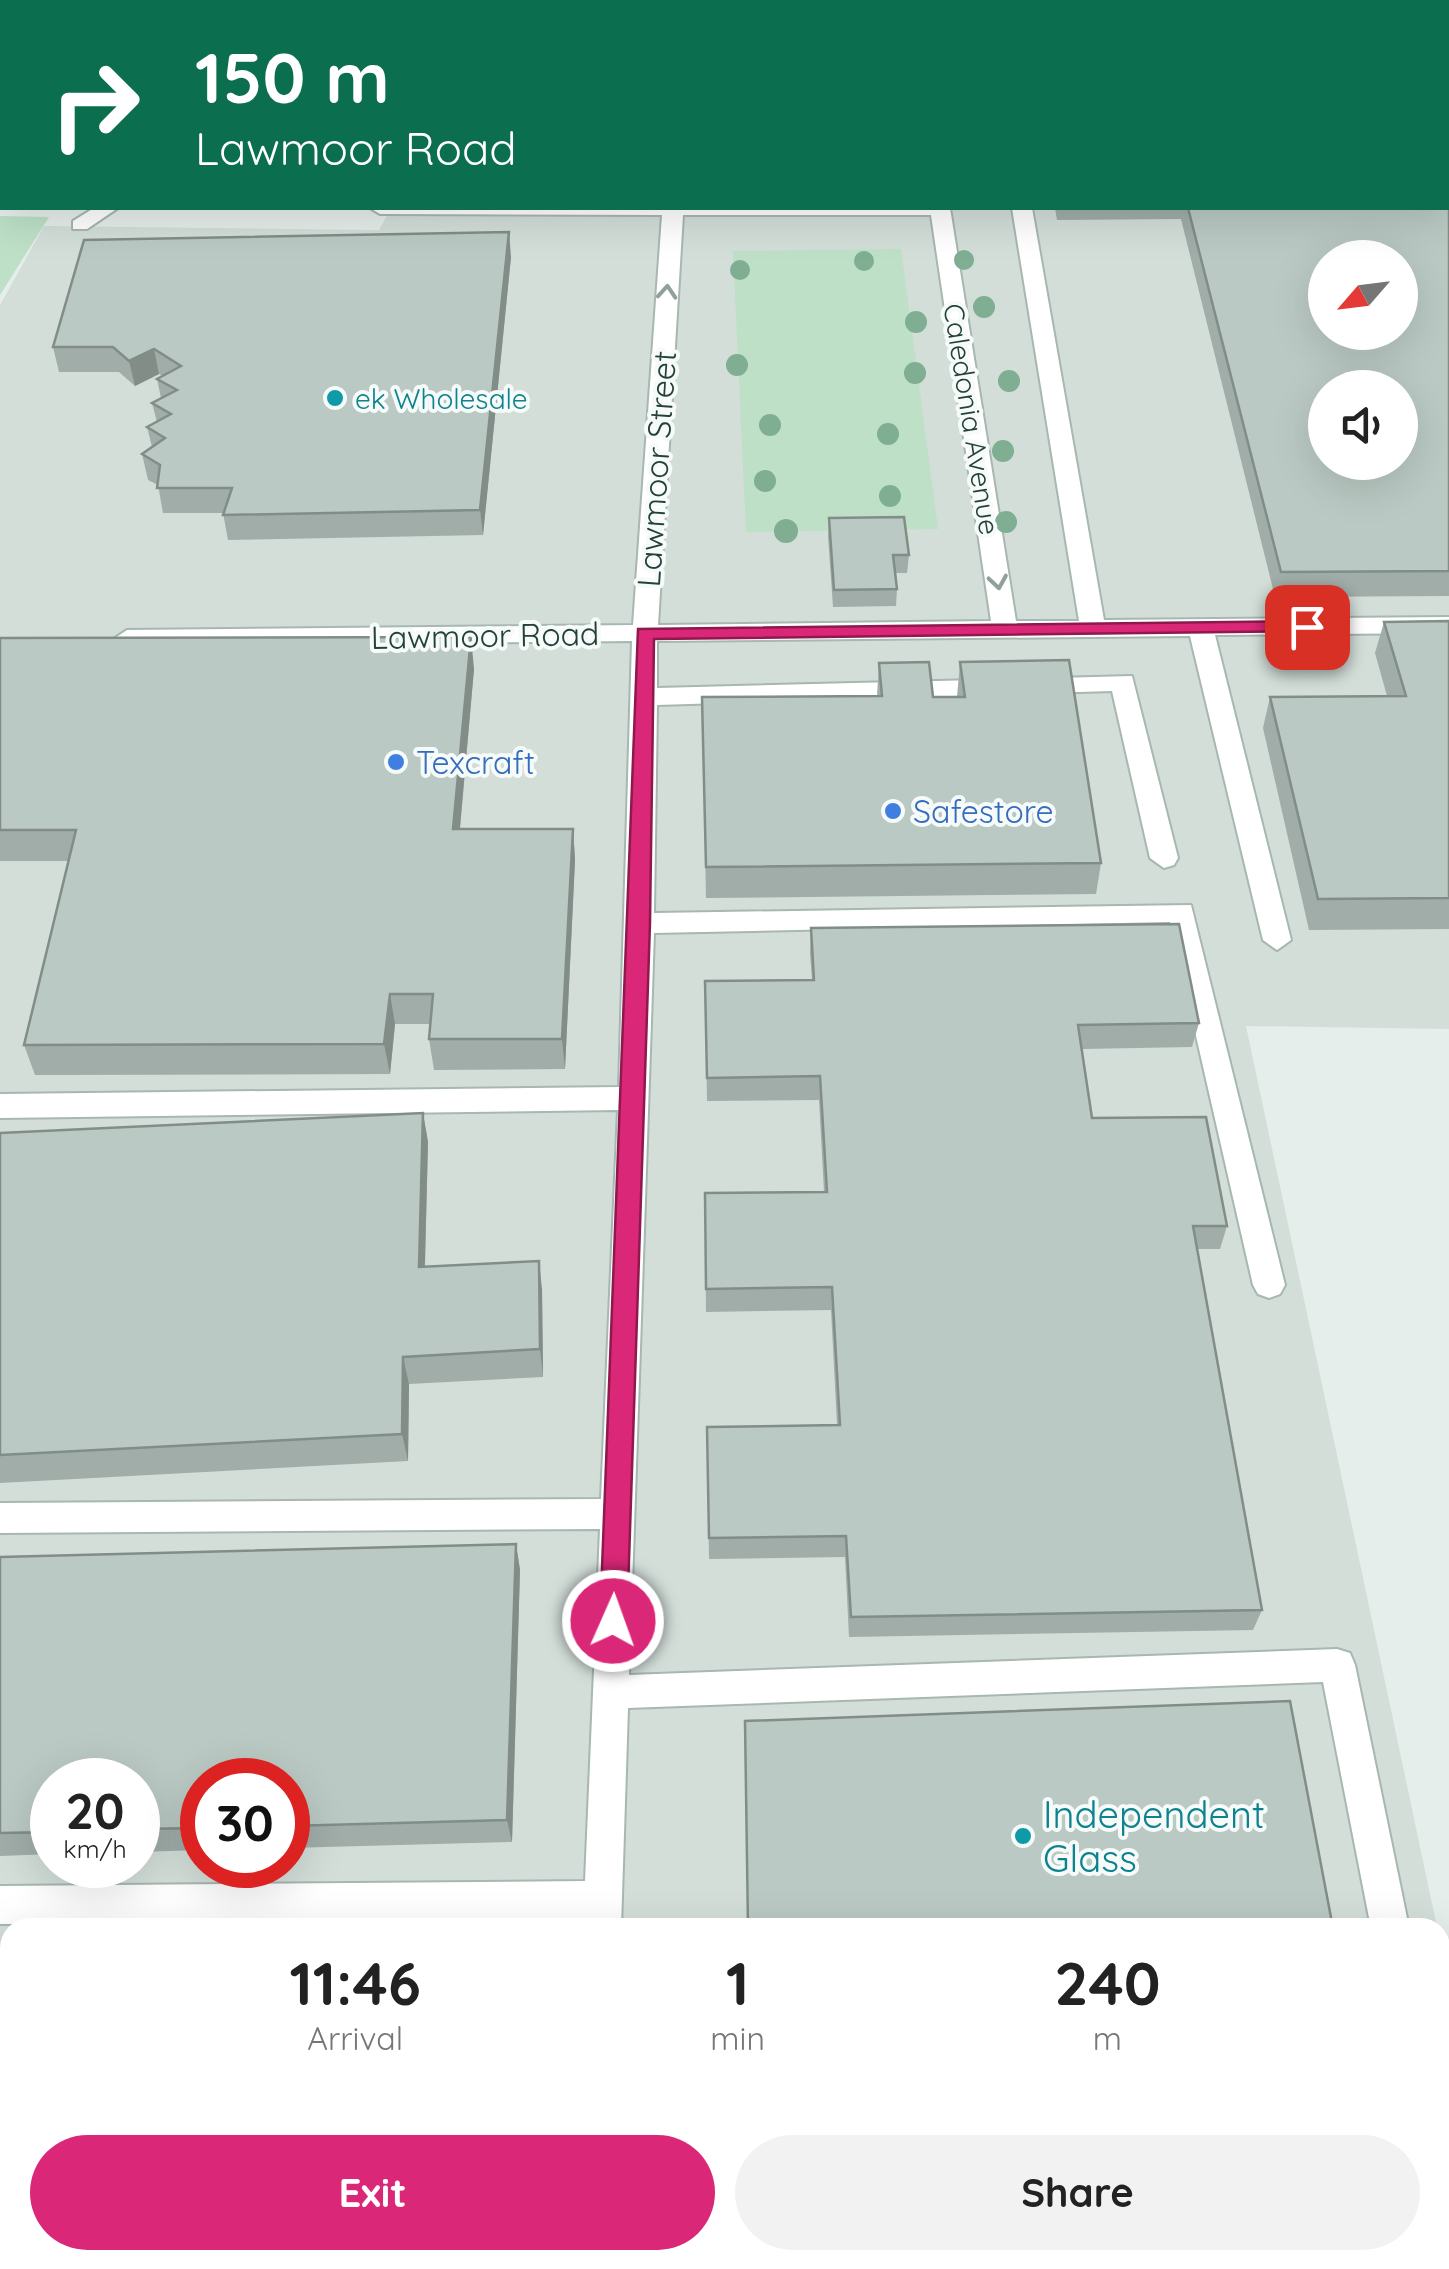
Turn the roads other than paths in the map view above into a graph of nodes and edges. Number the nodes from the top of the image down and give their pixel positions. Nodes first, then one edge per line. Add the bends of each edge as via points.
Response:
1 (105, 210) edge
2 (672, 210) edge
3 (940, 210) edge
4 (1022, 210) edge
5 (80, 225) dead end
6 (1449, 626) edge
7 (1201, 628) junction
8 (1093, 629) junction
9 (1005, 630) junction
10 (645, 633) junction
11 (98, 639) edge
12 (645, 697) junction
13 (1164, 858) dead end
14 (640, 923) junction
15 (1277, 940) dead end
16 (634, 1098) junction
17 (0, 1106) edge
18 (1269, 1286) dead end
19 (617, 1514) junction
20 (0, 1518) edge
21 (610, 1692) junction
22 (0, 1905) edge
23 (603, 1914) edge
24 (1388, 1918) edge

1 - 5 street
10 -> 2 street, Lawmoor Street
3 -> 9 street, Caledonia Avenue
4 - 8 street
6 - 7 street, Lawmoor Road
7 - 8 street, Lawmoor Road
7 - 15 street
8 - 9 street, Lawmoor Road
9 - 10 street, Lawmoor Road
10 - 11 street, Lawmoor Road
10 - 12 street, Lawmoor Street
12 - 13 street via 1124,682
12 - 14 street, Lawmoor Street
14 - 16 street, Lawmoor Street
14 - 18 street via 1181,912
16 - 17 street
16 - 19 street, Lawmoor Street
19 - 20 street
19 - 21 street, Lawmoor Street
21 - 23 street, Lawmoor Street
21 - 24 street via 1337,1665
22 - 23 street

